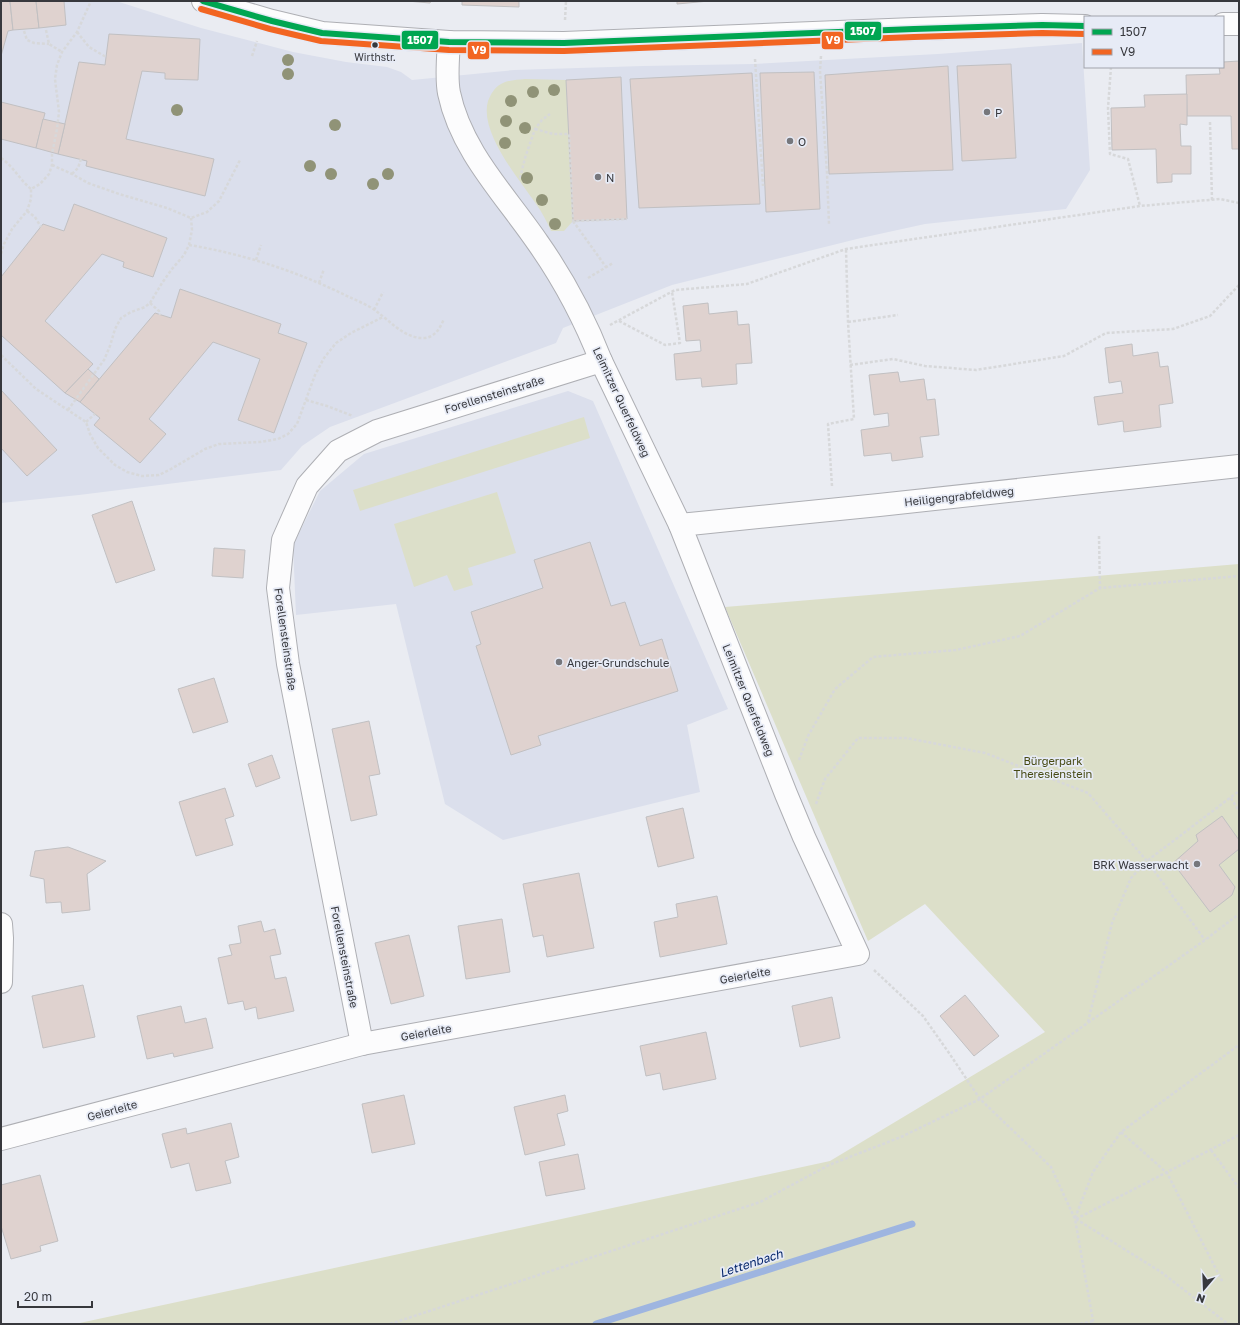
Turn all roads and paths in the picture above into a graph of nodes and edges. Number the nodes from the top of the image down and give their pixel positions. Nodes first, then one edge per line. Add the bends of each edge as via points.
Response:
1 (91, 1) edge
2 (203, 1) edge
3 (1224, 24) edge
4 (1239, 24) edge
5 (1084, 26) edge
6 (46, 30) dead end
7 (24, 31) dead end
8 (77, 32) junction
9 (258, 37) dead end
10 (449, 42) junction
11 (49, 44) junction
12 (62, 52) junction
13 (106, 56) dead end
14 (252, 56) dead end
15 (1111, 68) edge
16 (820, 71) dead end
17 (756, 73) dead end
18 (550, 114) dead end
19 (1210, 122) dead end
20 (536, 129) junction
21 (1, 158) edge
22 (81, 159) dead end
23 (240, 160) dead end
24 (52, 165) junction
25 (72, 174) junction
26 (763, 186) dead end
27 (31, 189) junction
28 (1212, 200) junction
29 (509, 203) junction
30 (1239, 203) edge
31 (1140, 206) junction
32 (27, 211) junction
33 (191, 218) junction
34 (627, 219) dead end
35 (572, 221) junction
36 (829, 224) dead end
37 (40, 227) dead end
38 (190, 245) junction
39 (261, 245) dead end
40 (846, 249) junction
41 (1, 254) edge
42 (256, 260) junction
43 (613, 263) dead end
44 (606, 267) junction
45 (324, 269) dead end
46 (319, 283) junction
47 (1239, 285) edge
48 (567, 291) junction
49 (383, 292) dead end
50 (672, 292) junction
51 (150, 303) junction
52 (374, 310) junction
53 (160, 315) dead end
54 (898, 315) dead end
55 (383, 316) junction
56 (444, 319) dead end
57 (618, 320) junction
58 (848, 322) junction
59 (591, 335) junction
60 (1, 355) edge
61 (601, 361) junction
62 (850, 365) junction
63 (306, 400) junction
64 (68, 410) junction
65 (96, 414) dead end
66 (355, 417) dead end
67 (86, 422) junction
68 (1239, 466) edge
69 (834, 509) junction
70 (680, 524) junction
71 (1099, 536) dead end
72 (1239, 576) edge
73 (1100, 588) junction
74 (1239, 791) edge
75 (786, 794) junction
76 (1231, 798) junction
77 (1239, 811) edge
78 (804, 837) junction
79 (1147, 861) junction
80 (1239, 914) edge
81 (1, 924) edge
82 (1205, 940) junction
83 (858, 954) junction
84 (1, 982) edge
85 (1088, 1022) junction
86 (362, 1044) junction
87 (1239, 1045) edge
88 (980, 1098) junction
89 (1121, 1132) junction
90 (1, 1134) edge
91 (1239, 1135) edge
92 (1211, 1150) junction
93 (1166, 1173) junction
94 (1239, 1188) edge
95 (1075, 1219) junction
96 (1223, 1283) dead end
97 (1094, 1323) edge
98 (390, 1324) edge
99 (1080, 1324) edge
100 (1228, 1324) edge

1 - 8 path
2 - 10 street via 322,33
3 - 4 street
5 - 10 street via 914,29 564,43
6 - 11 path
7 - 11 path via 27,40
8 - 12 path
8 - 13 path via 89,47
9 - 14 path
10 - 29 street, Leimitzer Querfeldweg via 449,93 459,124 477,158
11 - 12 path
12 - 24 path via 57,65 59,112
15 - 31 path via 1108,108 1110,154 1128,159
16 - 36 path
17 - 26 path
18 - 20 path
19 - 28 path
20 - 29 path via 525,158 518,189
20 - 35 path via 553,134 569,134
21 - 27 path
22 - 25 path via 78,168
23 - 33 path via 219,201 207,212
24 - 25 path
24 - 27 path via 49,174
25 - 33 path via 88,183
27 - 32 path
28 - 30 path
28 - 31 path
29 - 48 street, Leimitzer Querfeldweg via 539,244
31 - 40 path
32 - 37 path via 35,217
32 - 41 path via 12,229
33 - 38 path
34 - 35 path
35 - 44 path
38 - 42 path
38 - 51 path
39 - 42 path
40 - 50 path via 747,284
40 - 58 path
42 - 46 path
43 - 44 path
44 - 48 path
45 - 46 path
46 - 52 path
47 - 62 path via 1210,316 1172,329 1106,333 1064,356 976,370 926,366 894,359
48 - 59 street, Leimitzer Querfeldweg
49 - 52 path
50 - 57 path
50 - 57 path via 680,343 665,345
51 - 53 path via 159,310
51 - 64 path via 121,318 104,360
52 - 55 path
54 - 58 path
55 - 56 path via 398,329 423,338 433,335
55 - 63 path via 336,343 315,375
57 - 59 path
58 - 62 path
59 - 61 street, Leimitzer Querfeldweg
60 - 64 path via 36,389
61 - 70 street, Leimitzer Querfeldweg
61 - 86 street, Forellensteinstraße via 377,431 338,451 308,486 283,540 278,588 288,664
62 - 69 path via 854,419 828,424
63 - 66 path
63 - 67 path via 297,424 288,434 278,439 260,442 219,444 159,475 142,476 115,465 98,448
64 - 67 path
65 - 67 path
68 - 69 street, Heiligengrabfeldweg
69 - 70 street, Heiligengrabfeldweg
70 - 75 street, Leimitzer Querfeldweg
71 - 73 path
72 - 73 path
73 - 75 path via 1020,636 956,650 873,657 835,689 808,736
74 - 76 path
75 - 78 street, Leimitzer Querfeldweg
76 - 77 path
76 - 79 path
78 - 79 path via 825,779 858,738 906,738 985,753 1088,793
78 - 83 street, Leimitzer Querfeldweg
79 - 82 path
79 - 85 path via 1131,878 1112,923
80 - 82 path
81 - 84 street
82 - 85 path
83 - 86 street, Geierleite
83 - 88 path via 923,1016
85 - 88 path
86 - 90 street, Geierleite
87 - 89 path
88 - 95 path via 1052,1167
88 - 98 path via 901,1137 829,1165 760,1202
89 - 93 path
89 - 95 path via 1093,1172
91 - 92 path
92 - 93 path
92 - 94 path
93 - 95 path
93 - 96 path
95 - 97 path
95 - 100 path via 1161,1272
97 - 99 path

